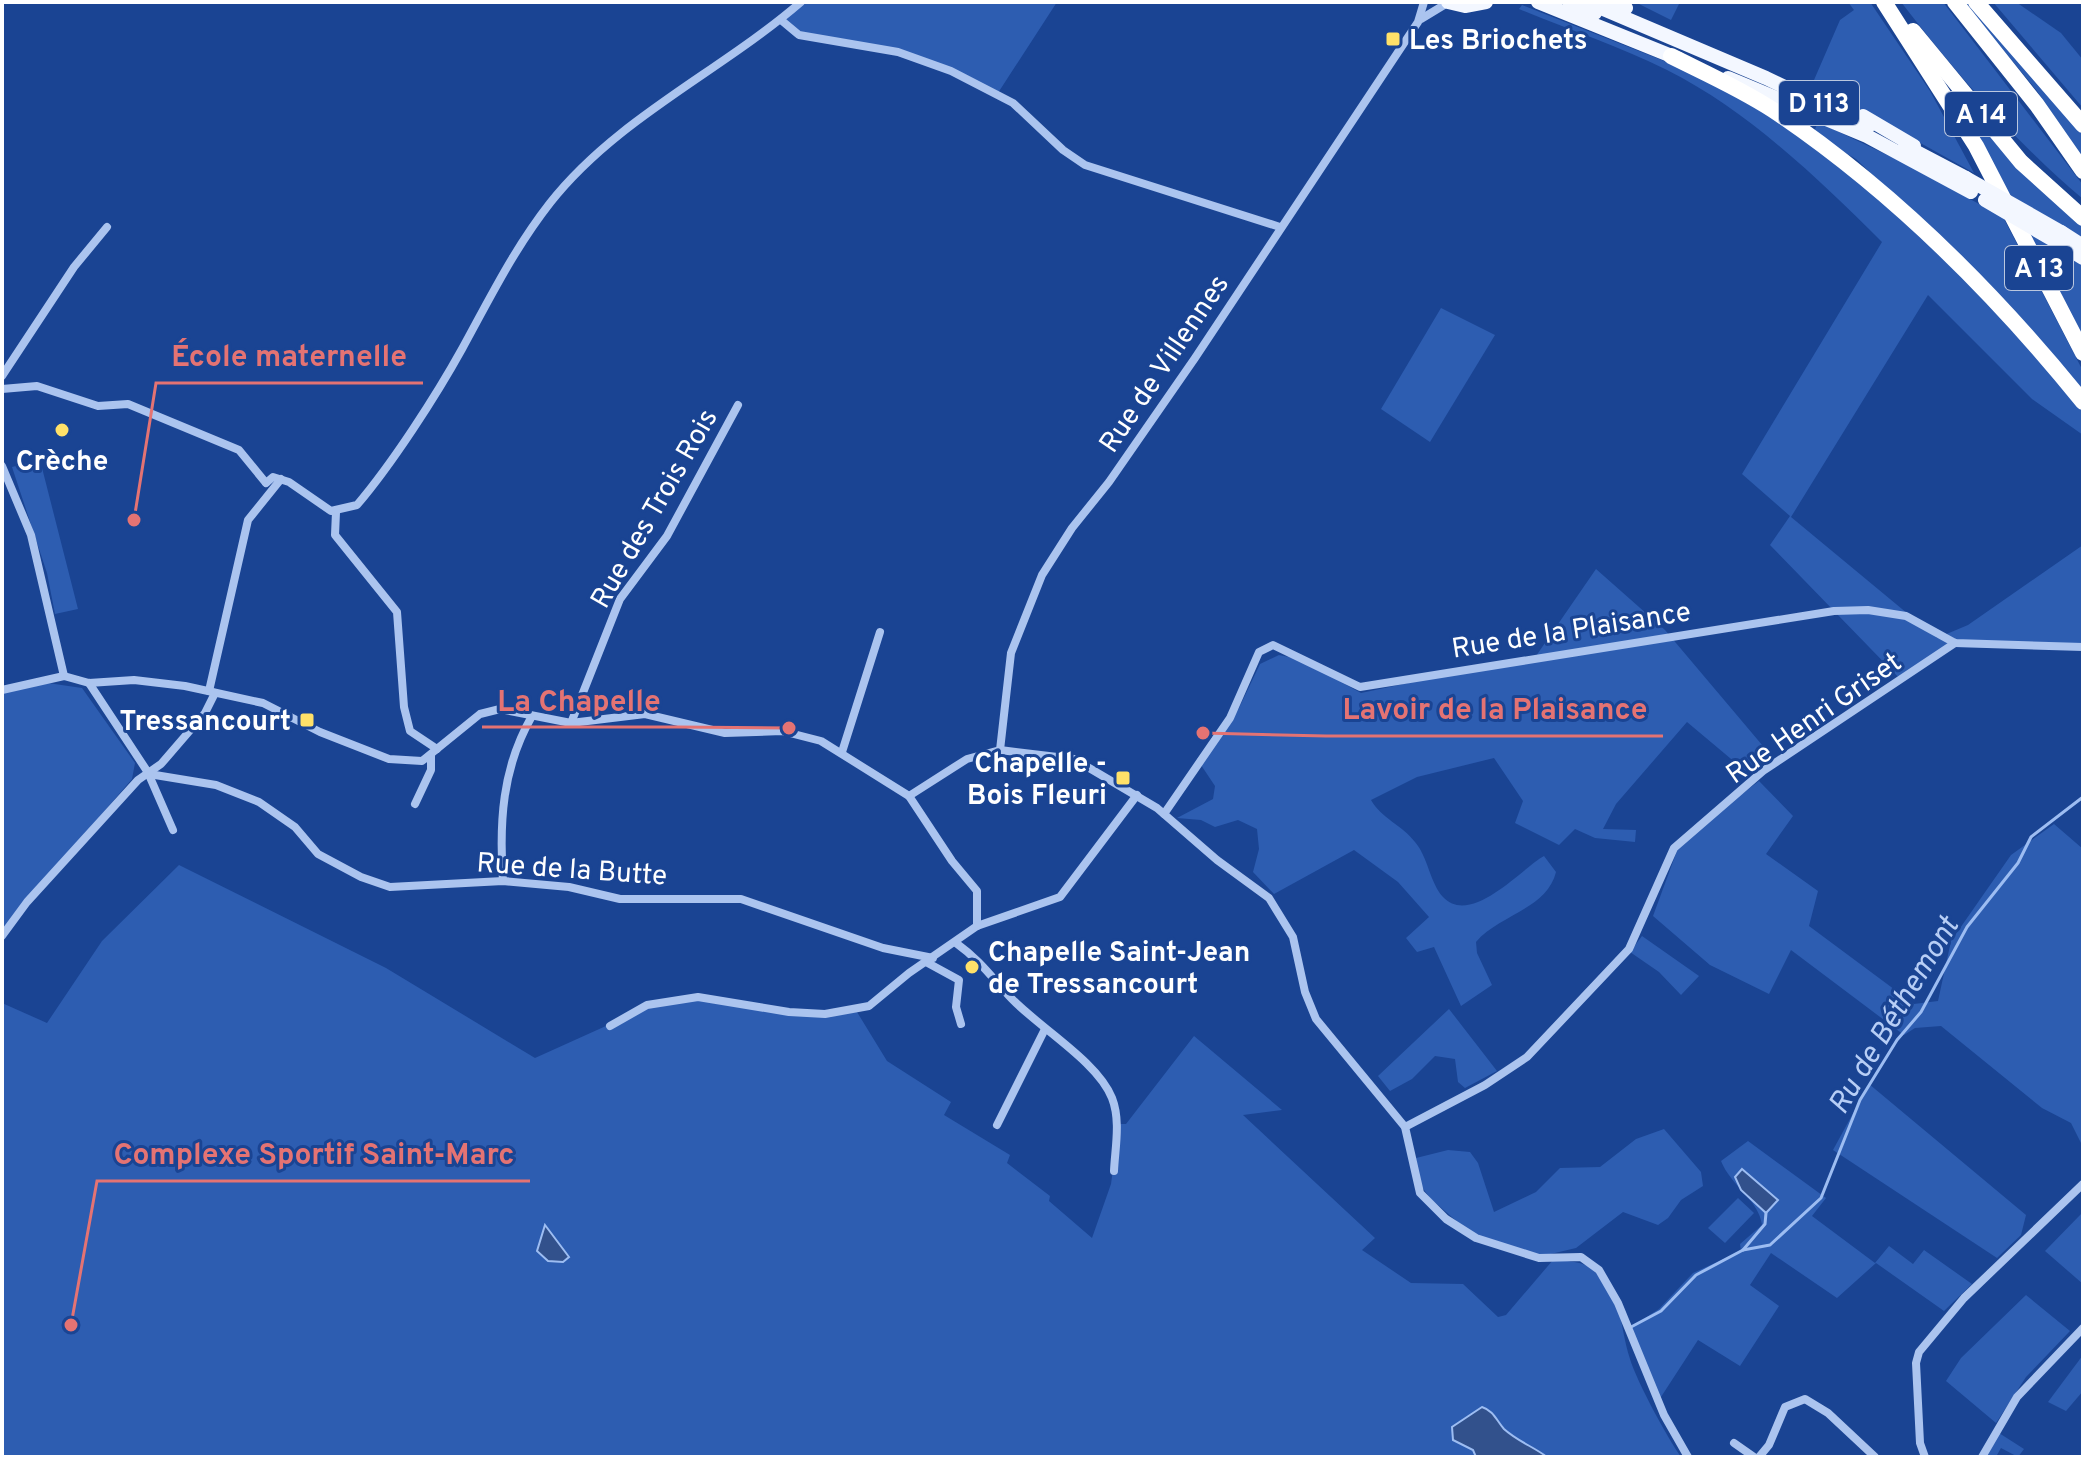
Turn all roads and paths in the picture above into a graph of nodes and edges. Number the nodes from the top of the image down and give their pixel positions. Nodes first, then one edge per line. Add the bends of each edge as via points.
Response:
1 (801, 2) edge
2 (1424, 2) edge
3 (1449, 2) edge
4 (1486, 2) edge
5 (1538, 2) edge
6 (1569, 2) edge
7 (1587, 2) edge
8 (1886, 2) edge
9 (1955, 2) edge
10 (1976, 2) edge
11 (1617, 4) edge
12 (781, 20) junction
13 (1418, 22) junction
14 (1671, 56) junction
15 (2083, 125) edge
16 (1867, 136) junction
17 (1951, 170) junction
18 (2083, 171) edge
19 (1969, 185) junction
20 (2083, 218) edge
21 (107, 227) dead end
22 (1280, 227) junction
23 (2058, 236) junction
24 (2083, 246) edge
25 (2083, 258) edge
26 (2083, 353) edge
27 (2, 376) edge
28 (2, 389) edge
29 (2083, 402) edge
30 (738, 405) dead end
31 (2, 466) edge
32 (266, 488) junction
33 (336, 512) junction
34 (880, 632) dead end
35 (1955, 643) junction
36 (2083, 647) edge
37 (64, 676) junction
38 (89, 683) junction
39 (2, 690) edge
40 (212, 692) junction
41 (532, 716) junction
42 (571, 723) junction
43 (1000, 750) junction
44 (434, 752) junction
45 (842, 752) junction
46 (149, 774) junction
47 (1137, 795) junction
48 (909, 796) junction
49 (415, 804) dead end
50 (1164, 814) junction
51 (173, 830) dead end
52 (503, 881) junction
53 (977, 926) junction
54 (2, 936) edge
55 (956, 943) junction
56 (929, 960) junction
57 (961, 1024) dead end
58 (610, 1026) dead end
59 (1045, 1029) junction
60 (997, 1125) dead end
61 (1405, 1127) junction
62 (1114, 1171) dead end
63 (2083, 1184) edge
64 (2083, 1328) edge
65 (1734, 1443) dead end
66 (1688, 1457) edge
67 (1756, 1457) edge
68 (1875, 1457) edge
69 (1925, 1457) edge
70 (1982, 1457) edge

1 - 12 street
2 - 13 street, Rue de Villennes
3 - 4 main road
3 - 13 street, Rue de Villennes
5 - 14 main road
6 - 16 main road, D 113 via 1762,84
7 - 17 main road, D 113 via 1766,78
8 - 20 highway, A 14 via 2021,162
8 - 26 highway, A 13 via 1976,146
9 - 18 highway
10 - 15 highway, A 14
11 - 17 main road via 1834,101
12 - 22 street via 799,35 876,47 937,64 1013,103 1085,165
12 - 33 street via 637,121 551,201 512,253 449,370 371,489 357,505
13 - 22 street, Rue de Villennes
14 - 16 main road
14 - 29 highway via 1771,109 1857,173 1948,253
16 - 19 main road, D 113
17 - 19 main road, D 113
19 - 23 main road, D 113, bridge
21 - 27 street
22 - 43 street, Rue de Villennes via 1042,575 1011,653
23 - 24 main road, D 113
23 - 25 main road, D 113
28 - 32 street via 37,386 98,406 128,404 239,450
30 - 42 street, Rue des Trois Rois via 667,536 620,599
31 - 37 street via 35,551
32 - 33 street via 273,477 281,479
32 - 40 street via 248,520
33 - 44 street via 335,535 397,612 410,731
34 - 45 street
35 - 36 street, Rue de la Plaisance
35 - 50 street, Rue de la Plaisance via 1906,616 1834,611 1360,687 1273,645 1259,652 1230,718
35 - 61 street, Rue Henri Griset via 1763,771 1674,848 1629,949 1527,1057
37 - 38 street
37 - 39 street
38 - 40 street via 163,682
38 - 46 street
40 - 44 street via 263,703 389,759 422,761
40 - 46 street via 205,713
41 - 42 street
41 - 44 street via 510,710 480,714
41 - 52 street via 518,741 501,808
42 - 45 street via 645,714 725,733 782,731
43 - 47 street via 1074,759
43 - 48 street via 967,759
44 - 49 street
45 - 48 street
46 - 51 street
46 - 52 street, Rue de la Butte via 216,785 259,802 295,827 318,854 390,887
46 - 54 street via 27,902
47 - 50 street
47 - 53 street via 1060,897
48 - 53 street via 977,891
50 - 61 street via 1278,909 1293,937 1316,1019
52 - 56 street, Rue de la Butte via 569,887 620,899 741,899
53 - 55 street
55 - 56 street
55 - 59 street via 983,962
56 - 57 street via 959,980 956,1007
56 - 58 street via 869,1006 825,1014 698,997 647,1005
59 - 60 street
59 - 62 street via 1112,1097 1117,1122
61 - 66 street via 1420,1193 1446,1219 1476,1238 1539,1258 1581,1257 1591,1263 1609,1284 1652,1391
63 - 69 street via 1964,1298 1919,1352 1920,1443
64 - 70 street via 2017,1397
65 - 67 street
67 - 68 street via 1769,1445 1785,1407 1805,1399

